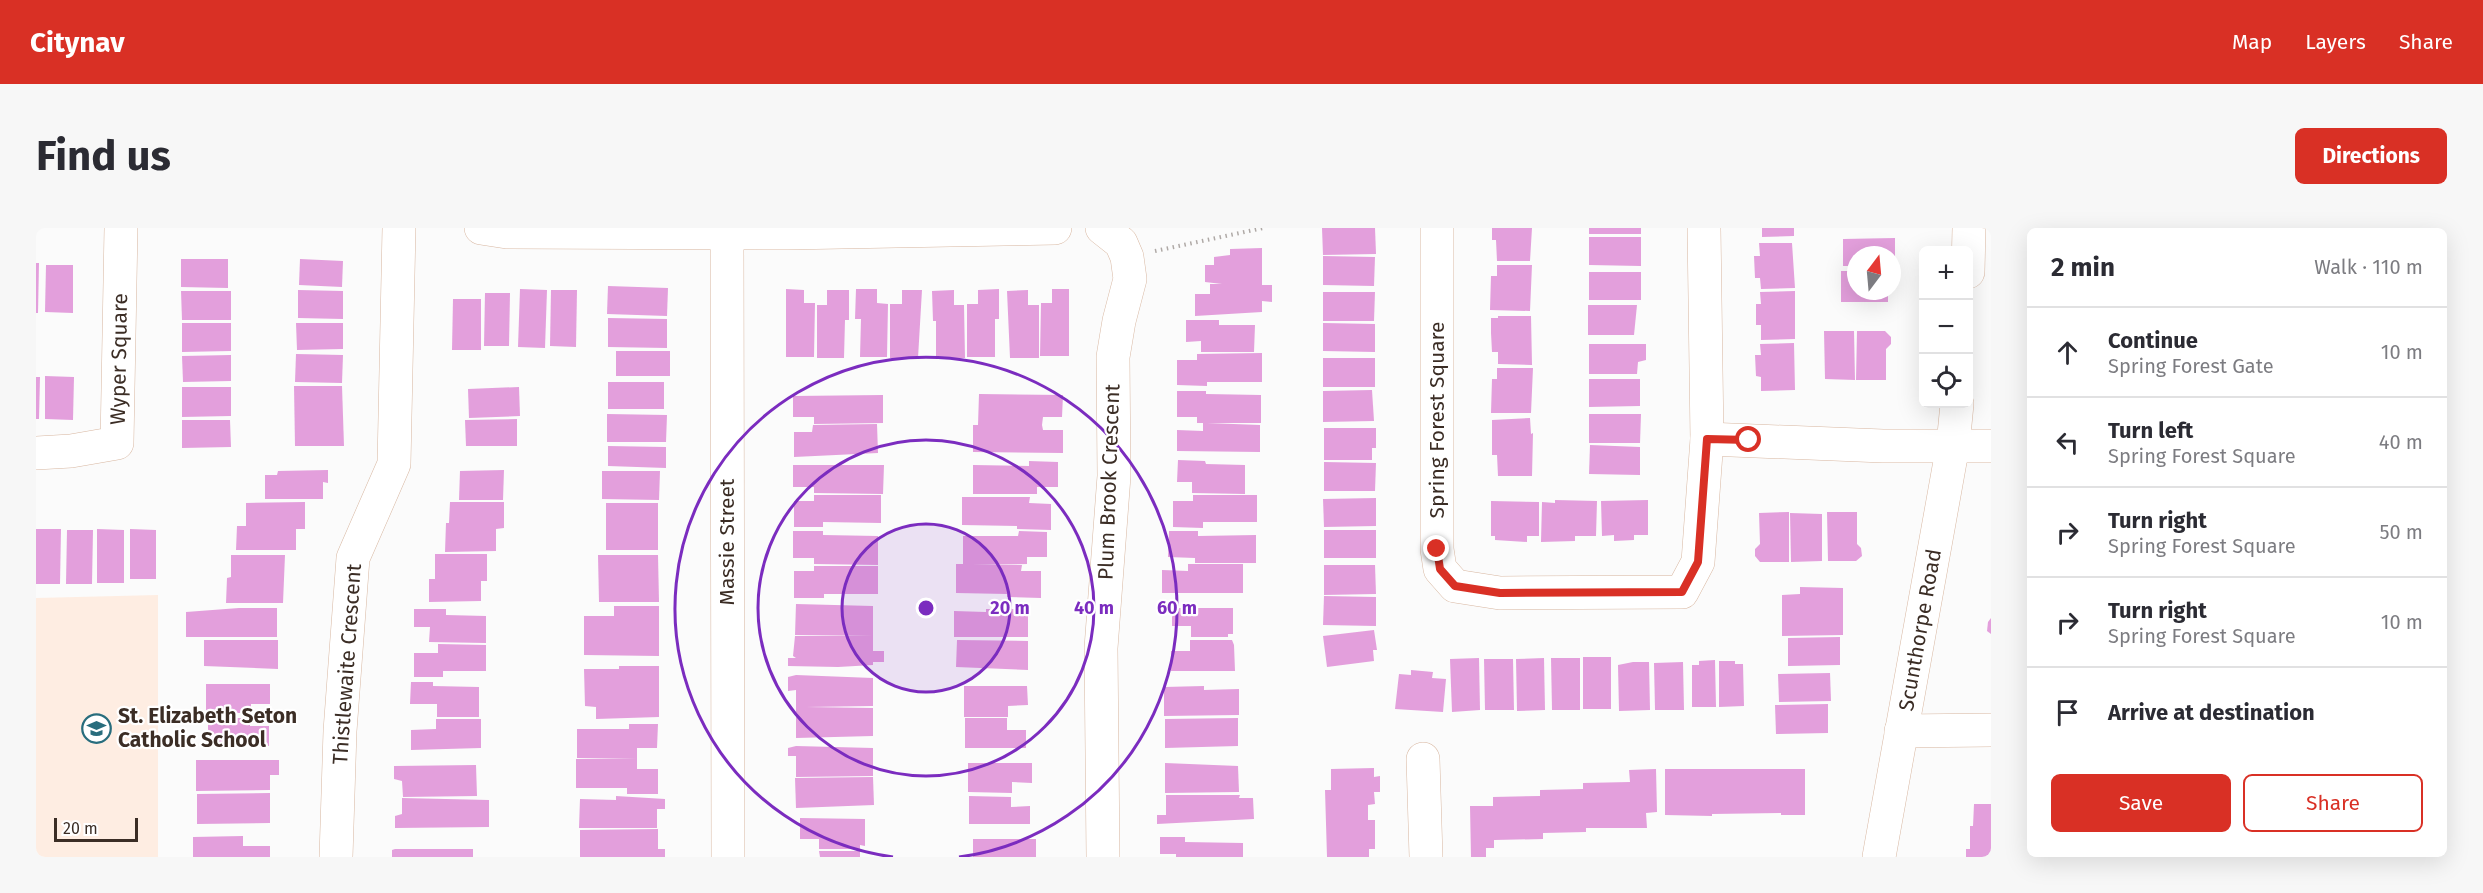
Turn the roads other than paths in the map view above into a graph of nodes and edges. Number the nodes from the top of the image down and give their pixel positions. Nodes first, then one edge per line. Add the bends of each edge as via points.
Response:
1 (121, 228) edge
2 (399, 228) edge
3 (481, 228) edge
4 (1055, 228) edge
5 (1102, 228) edge
6 (1437, 228) edge
7 (1704, 228) edge
8 (1970, 228) edge
9 (727, 230) edge
10 (1969, 246) edge
11 (1957, 408) edge
12 (1707, 439) junction
13 (1953, 445) junction
14 (1991, 446) edge
15 (36, 453) edge
16 (1991, 730) edge
17 (1901, 731) junction
18 (1424, 759) dead end
19 (336, 857) edge
20 (728, 857) edge
21 (1103, 857) edge
22 (1426, 857) edge
23 (1879, 857) edge

1 - 15 street, Wyper Square via 117,443
2 - 19 street, Thistlewaite Crescent via 394,464 353,558 340,719
3 - 9 street via 507,232
4 - 9 street
5 - 21 street, Plum Brook Crescent via 1121,243 1130,279 1113,357 1114,476 1101,648
6 - 12 street, Spring Forest Square via 1437,549 1440,569 1455,586 1500,593 1682,592 1698,562
7 - 12 street, Spring Forest Square
8 - 10 street
9 - 20 street, Massie Street
11 - 13 street, Scunthorpe Road
12 - 13 street
13 - 14 street
13 - 17 street, Scunthorpe Road
16 - 17 street
17 - 23 street, Scunthorpe Road
18 - 22 street

